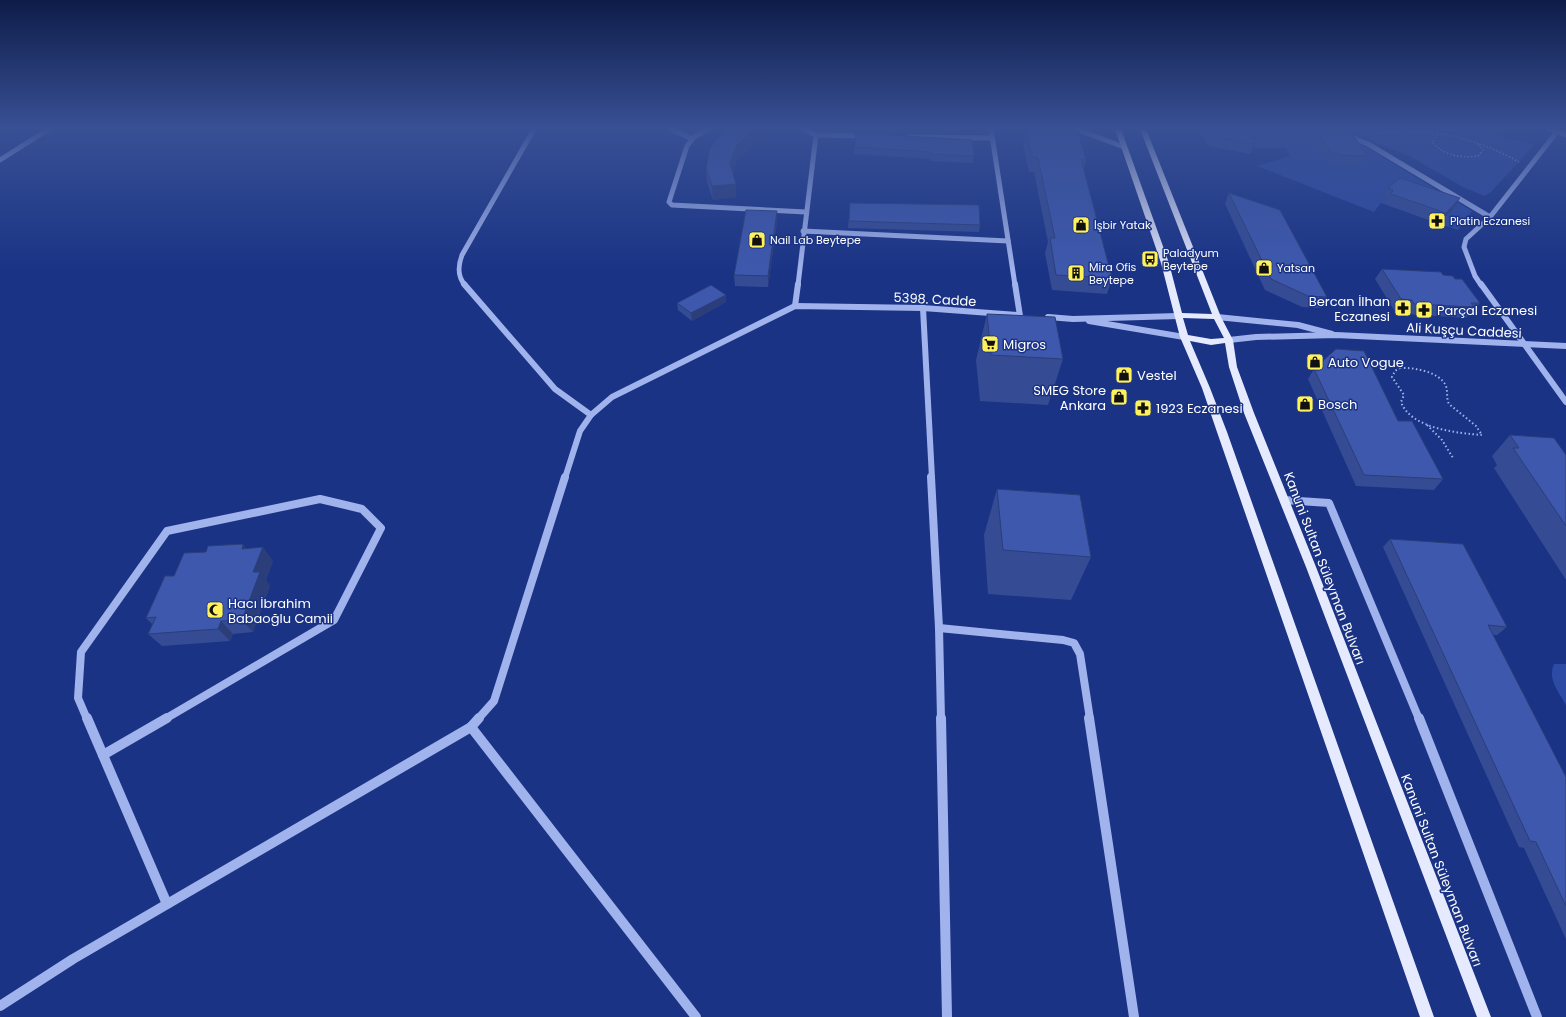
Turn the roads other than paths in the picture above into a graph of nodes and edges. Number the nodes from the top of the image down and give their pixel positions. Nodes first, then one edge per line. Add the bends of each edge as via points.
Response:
1 (507, 176) edge
2 (677, 176) edge
3 (811, 176) edge
4 (997, 176) edge
5 (1134, 176) edge
6 (1162, 176) edge
7 (1421, 176) edge
8 (1521, 176) edge
9 (806, 212) junction
10 (1490, 217) junction
11 (804, 231) junction
12 (1008, 241) junction
13 (795, 306) junction
14 (923, 308) junction
15 (1020, 316) junction
16 (1028, 316) edge
17 (1178, 316) junction
18 (1043, 317) edge
19 (1217, 317) junction
20 (1073, 319) junction
21 (1336, 335) junction
22 (1184, 337) junction
23 (1229, 340) junction
24 (1523, 344) junction
25 (1566, 346) edge
26 (1566, 402) edge
27 (590, 414) junction
28 (1284, 500) junction
29 (939, 628) junction
30 (471, 727) junction
31 (103, 755) junction
32 (167, 904) junction
33 (0, 1006) edge
34 (696, 1017) edge
35 (947, 1017) edge
36 (1134, 1017) edge
37 (1427, 1017) edge
38 (1484, 1017) edge
39 (1537, 1017) edge

1 - 27 street via 462,255 458,267 461,281 556,389
2 - 9 street via 669,202 672,205
3 - 9 street
4 - 12 street
5 - 17 main road via 1165,263
6 - 19 main road, Kanuni Sultan Süleyman Bulvarı
7 - 10 street
8 - 10 street
9 - 11 street
10 - 24 street via 1466,239 1464,247 1475,276
11 - 12 street
11 - 13 street
12 - 15 street
13 - 14 street, 5398. Cadde
13 - 27 street via 612,397
14 - 15 street, 5398. Cadde
14 - 29 street
15 - 16 street, 5398. Cadde
17 - 19 main road
17 - 20 street
17 - 22 main road
18 - 20 street
19 - 21 street, Ali Kuşçu Caddesi via 1298,325
19 - 23 main road, Kanuni Sultan Süleyman Bulvarı
20 - 22 street
21 - 23 street, Ali Kuşçu Caddesi via 1317,338
21 - 24 street, Ali Kuşçu Caddesi
22 - 23 main road via 1211,342
22 - 37 main road via 1222,432
23 - 28 main road, Kanuni Sultan Süleyman Bulvarı via 1240,390
24 - 25 street, Ali Kuşçu Caddesi
24 - 26 street
27 - 30 street via 580,431 494,701
28 - 38 main road, Kanuni Sultan Süleyman Bulvarı
28 - 39 street via 1329,503 1404,679
29 - 35 street
29 - 36 street via 1063,640 1074,643 1080,654
30 - 32 street
30 - 34 street
31 - 31 street via 78,698 81,652 168,531 320,499 362,509 381,528 334,620
31 - 32 street
32 - 33 street via 72,959

